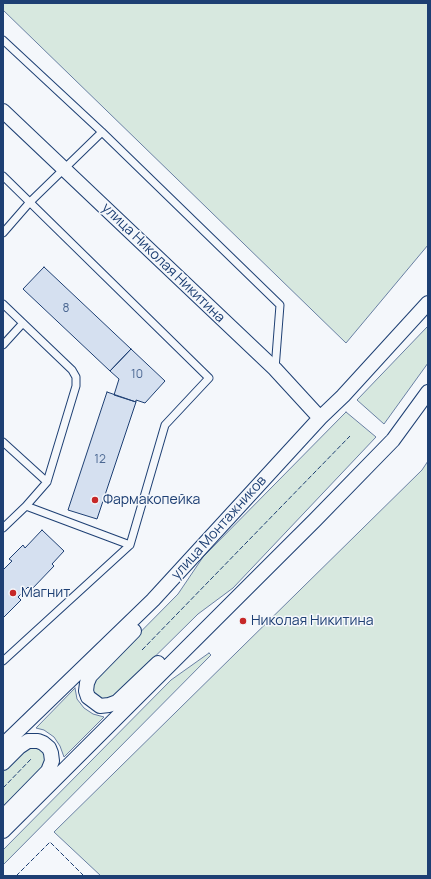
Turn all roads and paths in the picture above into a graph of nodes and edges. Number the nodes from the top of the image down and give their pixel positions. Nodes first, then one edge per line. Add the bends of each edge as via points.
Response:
1 (3, 40) edge
2 (3, 111) edge
3 (102, 132) junction
4 (64, 169) junction
5 (3, 176) edge
6 (30, 202) junction
7 (3, 232) edge
8 (428, 303) edge
9 (3, 304) edge
10 (23, 323) junction
11 (3, 345) edge
12 (275, 369) junction
13 (428, 392) edge
14 (320, 418) junction
15 (3, 442) edge
16 (47, 482) junction
17 (26, 506) junction
18 (3, 528) edge
19 (130, 544) junction
20 (153, 600) junction
21 (206, 628) junction
22 (3, 661) edge
23 (3, 745) edge
24 (3, 763) edge
25 (3, 817) edge
26 (3, 831) edge

1 - 3 lane
2 - 4 street, улица Николая Никитина
3 - 4 lane
3 - 12 lane via 280,305
4 - 6 lane
4 - 12 street, улица Николая Никитина
5 - 6 lane
6 - 7 lane
6 - 19 lane via 209,378 165,425
8 - 14 street, улица Монтажников
9 - 10 lane
10 - 11 lane
10 - 16 lane via 72,370 76,377 76,386
12 - 14 street, улица Николая Никитина
13 - 21 street via 393,440
14 - 20 street, улица Монтажников
15 - 16 lane
16 - 17 lane
17 - 18 lane
17 - 19 lane
19 - 22 lane
20 - 21 street via 134,630 90,676 86,691 88,697 100,706 117,702 173,649
20 - 23 street, улица Монтажников
21 - 26 street
24 - 25 street via 28,741 44,743 49,748 52,761 48,771

